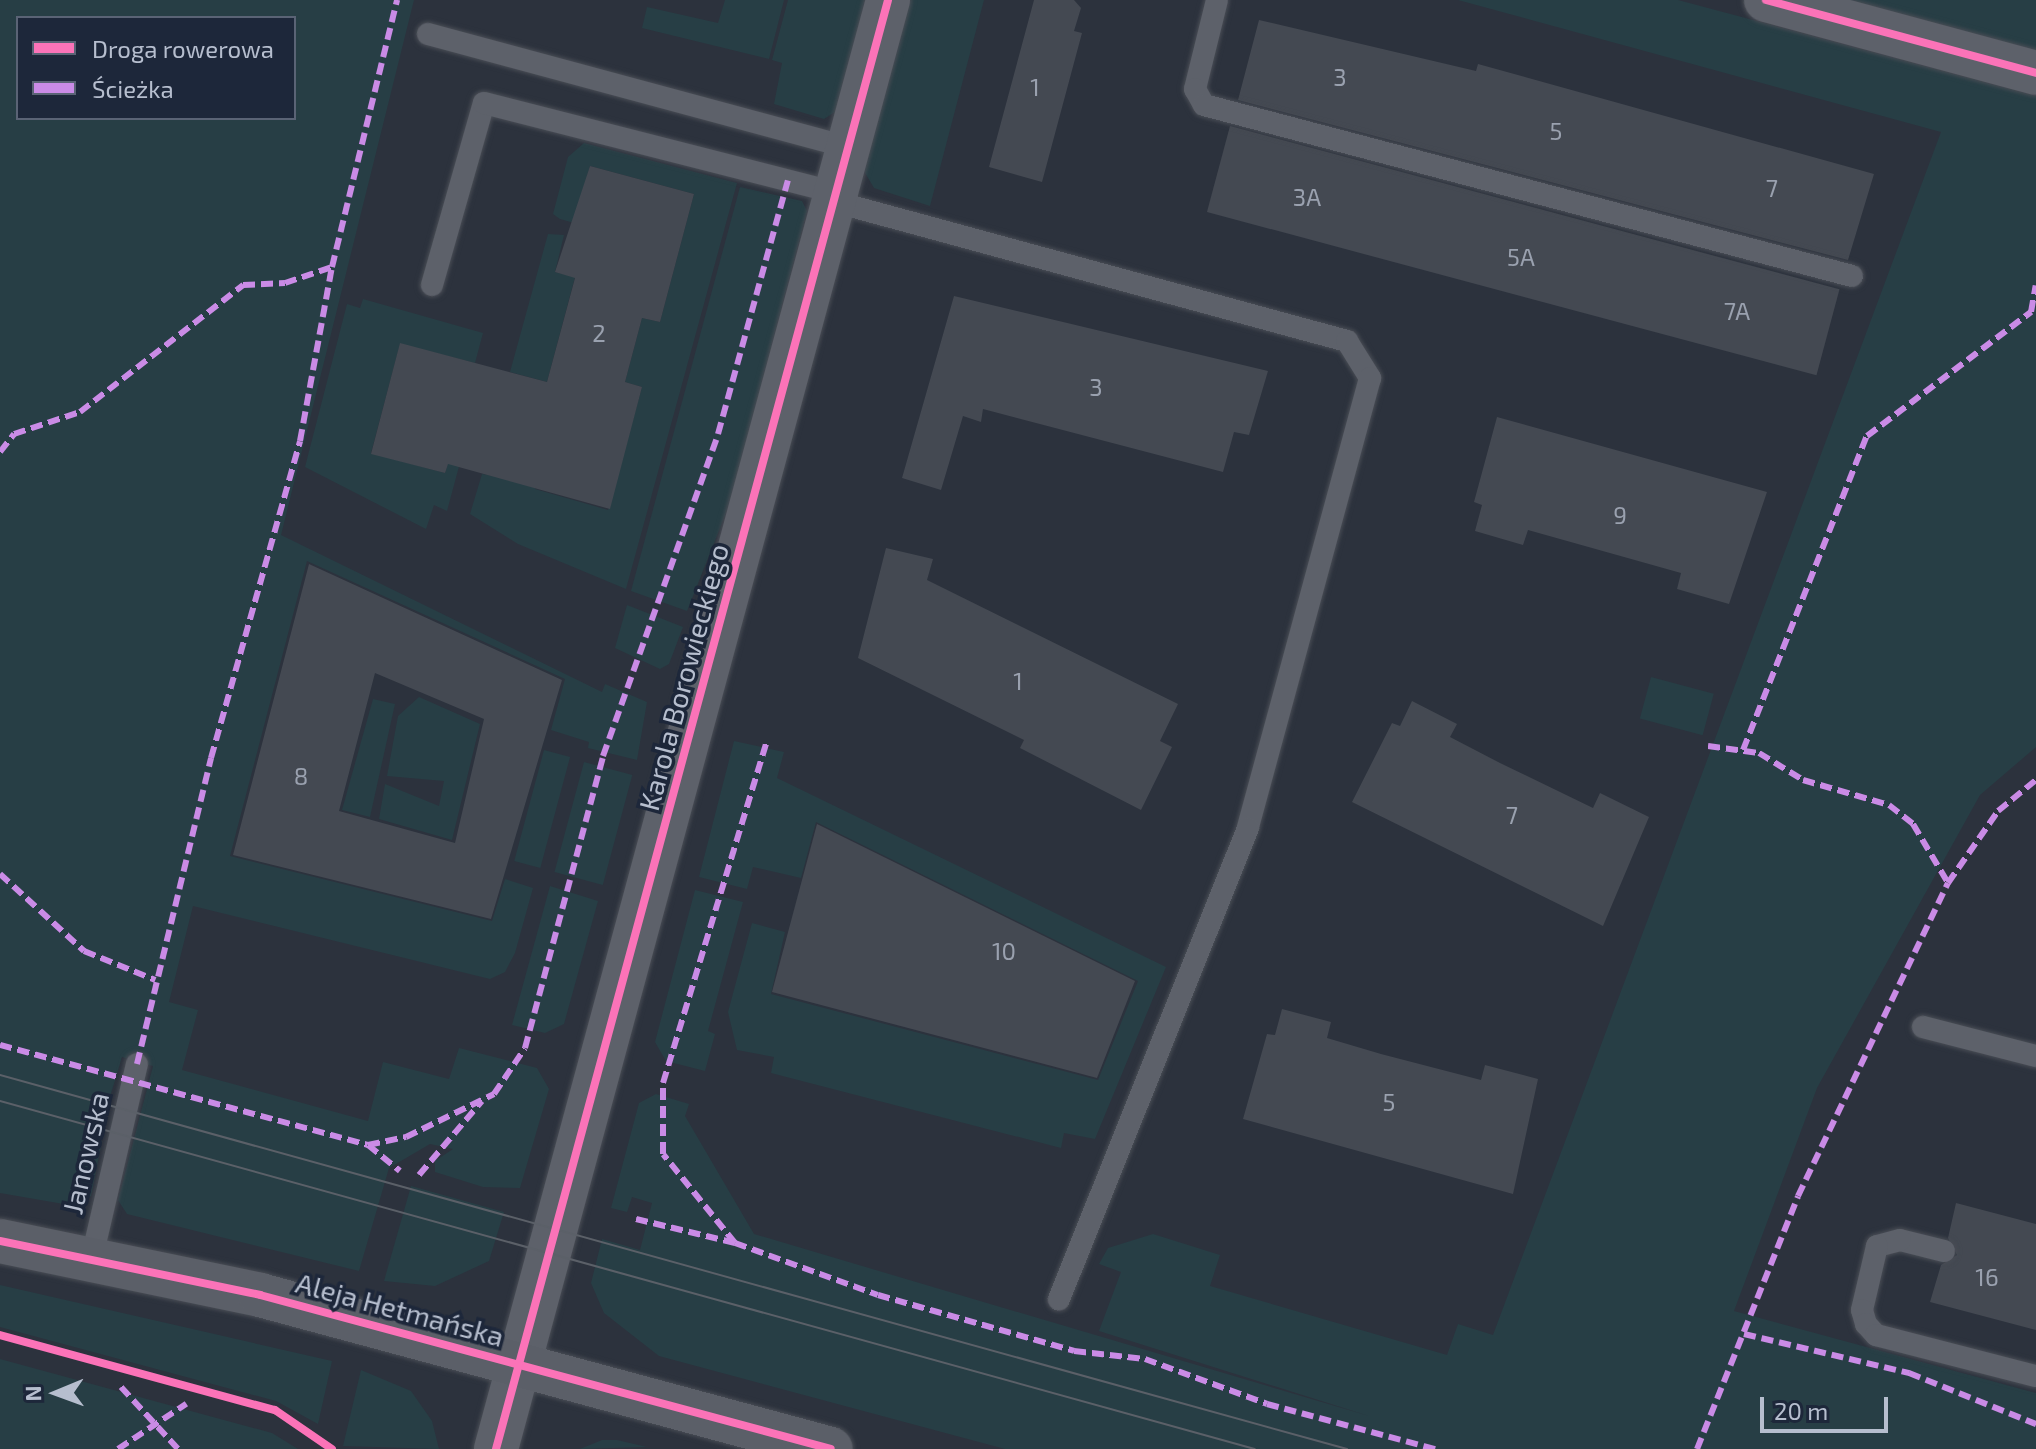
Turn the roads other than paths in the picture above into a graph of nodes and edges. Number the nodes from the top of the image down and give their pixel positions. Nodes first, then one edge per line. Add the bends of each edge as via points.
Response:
1 (888, 0) edge
2 (1217, 0) edge
3 (1766, 0) edge
4 (428, 34) dead end
5 (2036, 73) edge
6 (850, 148) junction
7 (837, 197) junction
8 (1852, 276) dead end
9 (432, 285) dead end
10 (1923, 1027) dead end
11 (2036, 1056) edge
12 (137, 1064) dead end
13 (0, 1241) edge
14 (1944, 1251) dead end
15 (92, 1257) junction
16 (1059, 1299) dead end
17 (519, 1364) junction
18 (2036, 1376) edge
19 (496, 1449) edge
20 (831, 1449) edge

1 - 6 street, Karola Borowieckiego
2 - 8 lane via 1195,89 1204,105
3 - 5 street
4 - 6 lane
6 - 7 street, Karola Borowieckiego
7 - 9 lane via 484,103
7 - 16 lane via 1347,341 1370,378 1248,828
7 - 17 street, Karola Borowieckiego
10 - 11 lane
12 - 15 lane, Janowska
13 - 15 street, Aleja Hetmańska
14 - 18 lane via 1900,1240 1877,1246 1862,1310 1866,1324 1876,1335
15 - 17 street, Aleja Hetmańska
17 - 19 street, Karola Borowieckiego
17 - 20 street, Aleja Hetmańska

